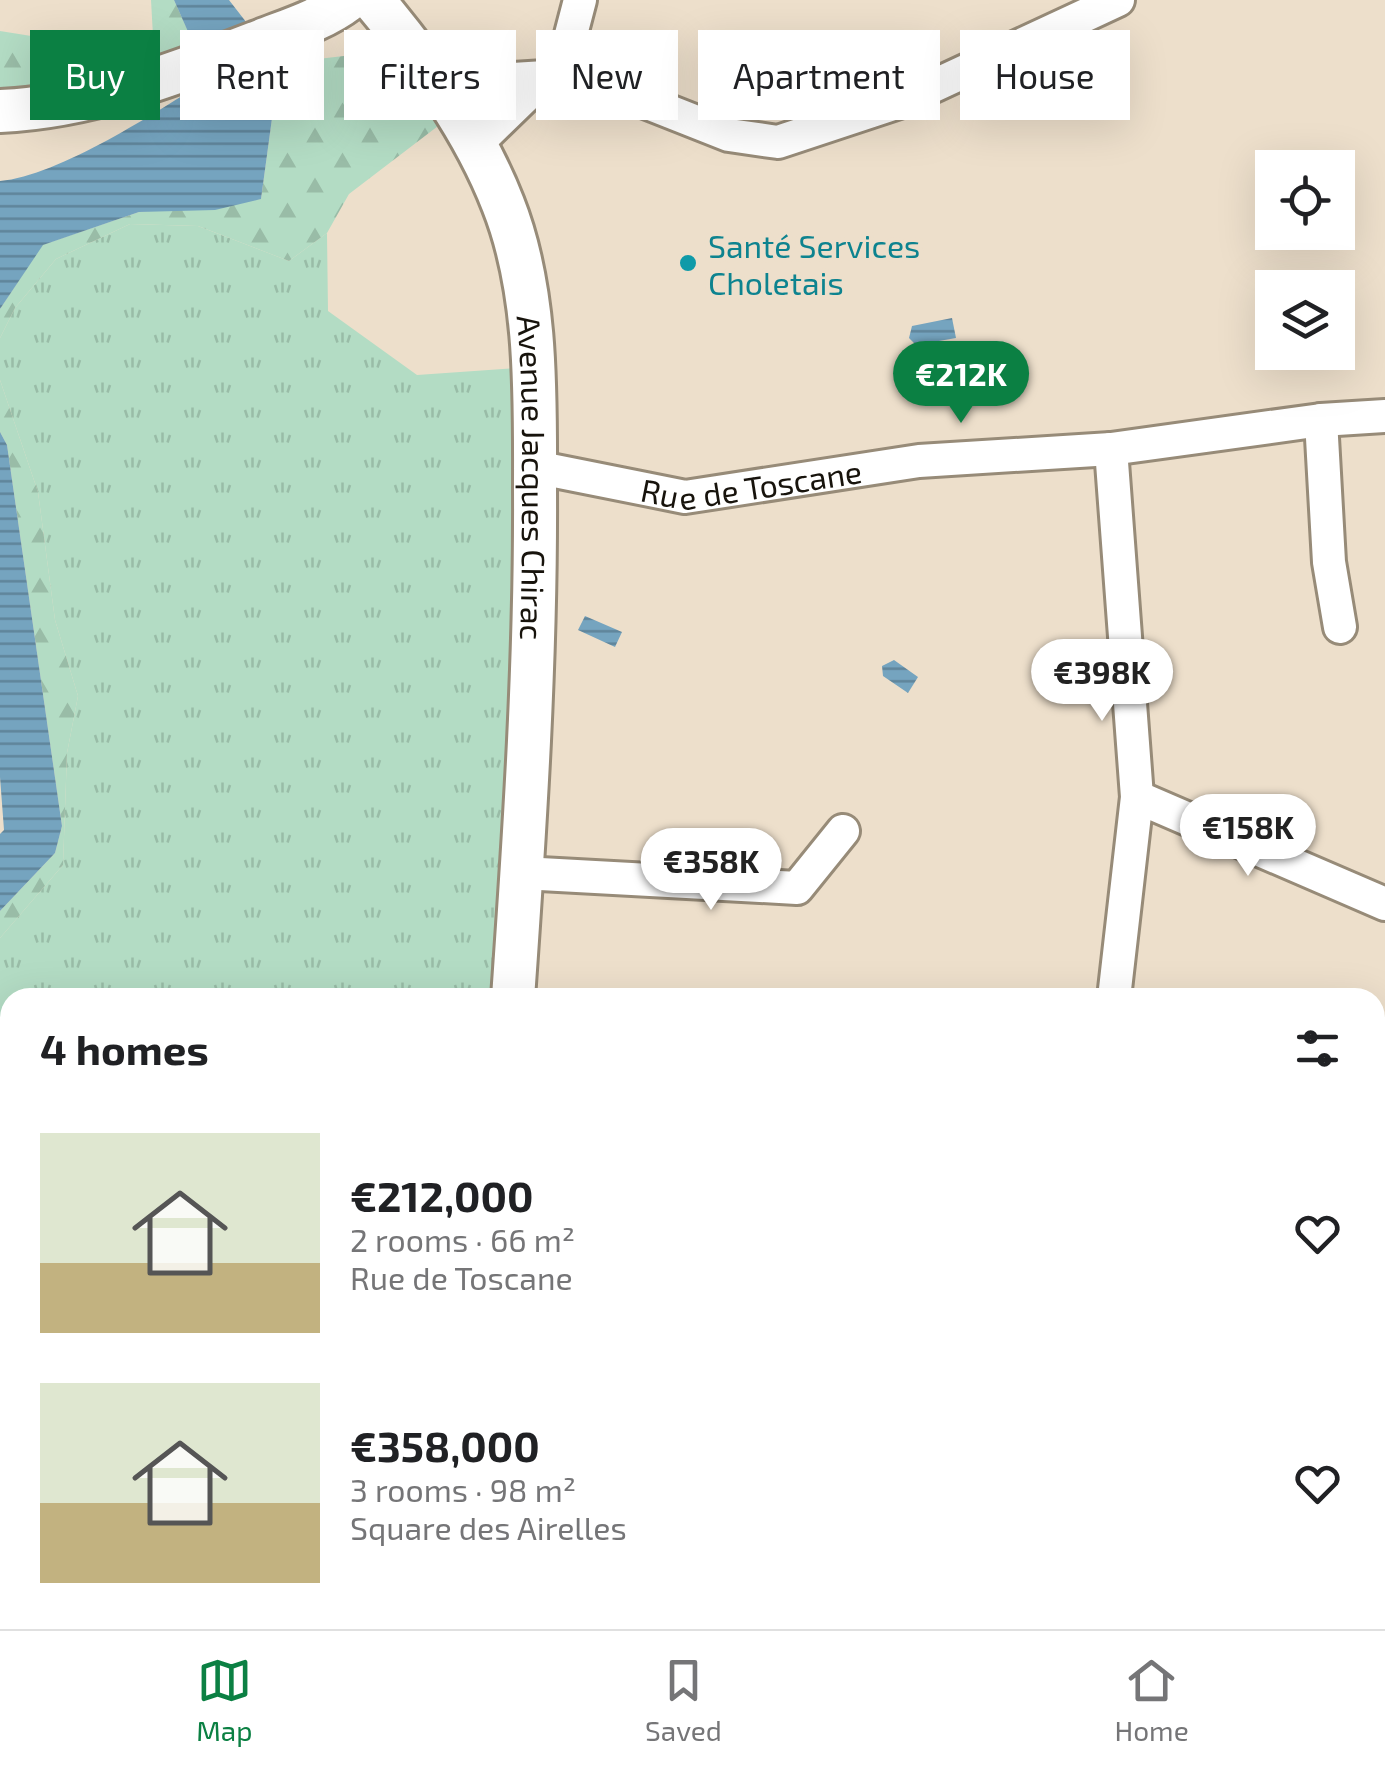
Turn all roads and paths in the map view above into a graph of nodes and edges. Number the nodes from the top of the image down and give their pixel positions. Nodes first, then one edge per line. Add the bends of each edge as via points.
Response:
1 (348, 0) edge
2 (373, 0) edge
3 (580, 0) edge
4 (1118, 0) edge
5 (396, 30) edge
6 (569, 30) edge
7 (536, 89) edge
8 (0, 111) edge
9 (678, 117) edge
10 (460, 120) edge
11 (474, 146) junction
12 (1385, 416) edge
13 (1321, 420) junction
14 (1111, 450) junction
15 (535, 467) junction
16 (1340, 627) dead end
17 (1137, 797) junction
18 (843, 831) dead end
19 (522, 873) junction
20 (1385, 904) edge
21 (513, 988) edge
22 (1115, 988) edge

1 - 8 street via 134,88
2 - 5 street, Avenue Jacques Chirac
3 - 6 street
4 - 9 street via 899,102 778,142 729,135
7 - 11 street
10 - 11 street, Avenue Jacques Chirac
11 - 15 street, Avenue Jacques Chirac via 504,206 516,251 536,399
12 - 13 street, Rue de Toscane
13 - 14 street, Rue de Toscane
13 - 16 street via 1329,562
14 - 15 street, Rue de Toscane via 919,461 685,498
14 - 17 street
15 - 19 street, Avenue Jacques Chirac via 536,601
17 - 20 street
17 - 22 street
18 - 19 street via 797,888
19 - 21 street, Avenue Jacques Chirac

